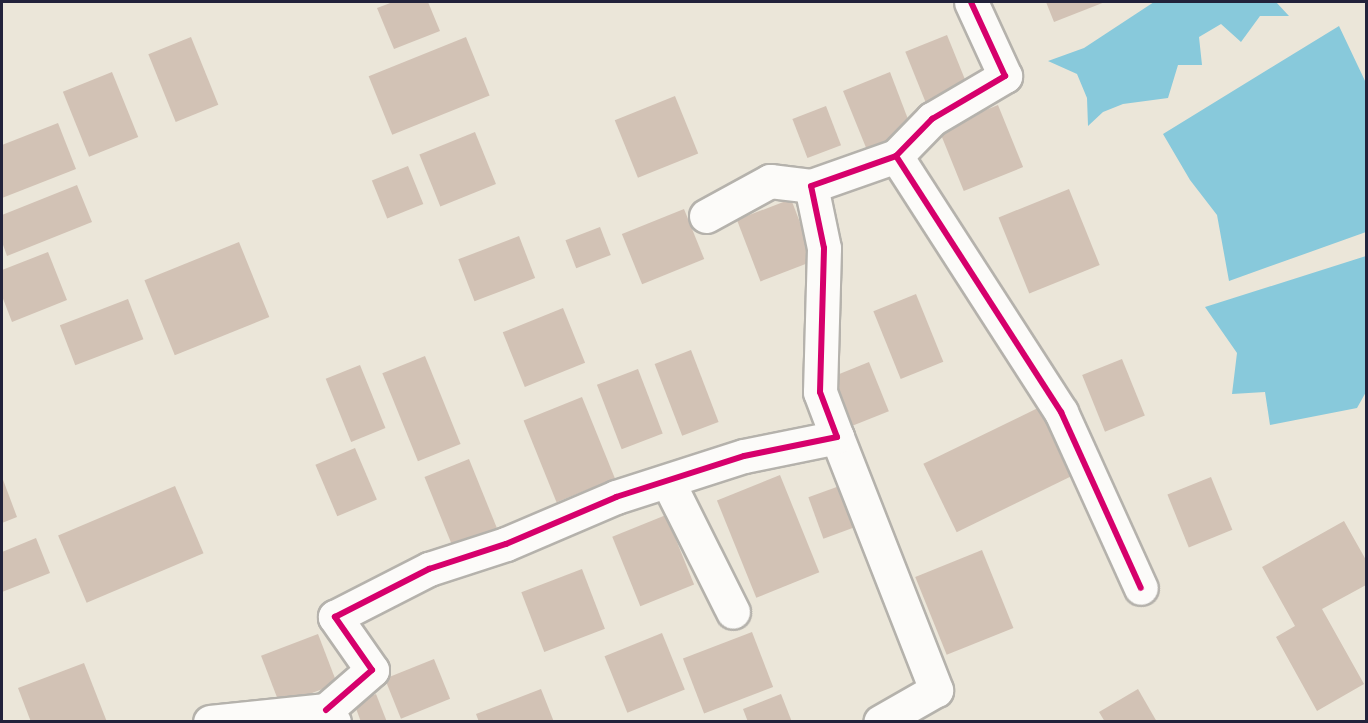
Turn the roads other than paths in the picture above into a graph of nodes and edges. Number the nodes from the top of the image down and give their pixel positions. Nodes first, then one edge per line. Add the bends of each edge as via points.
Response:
1 (970, 2) edge
2 (896, 156) junction
3 (811, 186) junction
4 (706, 216) dead end
5 (837, 437) junction
6 (668, 482) junction
7 (1140, 588) dead end
8 (733, 612) dead end
9 (330, 716) edge
10 (210, 722) edge
11 (880, 722) edge

1 - 2 street via 1005,76 932,119
2 - 3 street
2 - 7 street via 1061,412
3 - 4 street via 770,181
3 - 5 street via 824,248 820,392
5 - 6 street via 744,456
5 - 11 street via 936,690
6 - 8 street
6 - 9 street via 616,497 506,544 429,569 335,617 372,670
9 - 10 street

